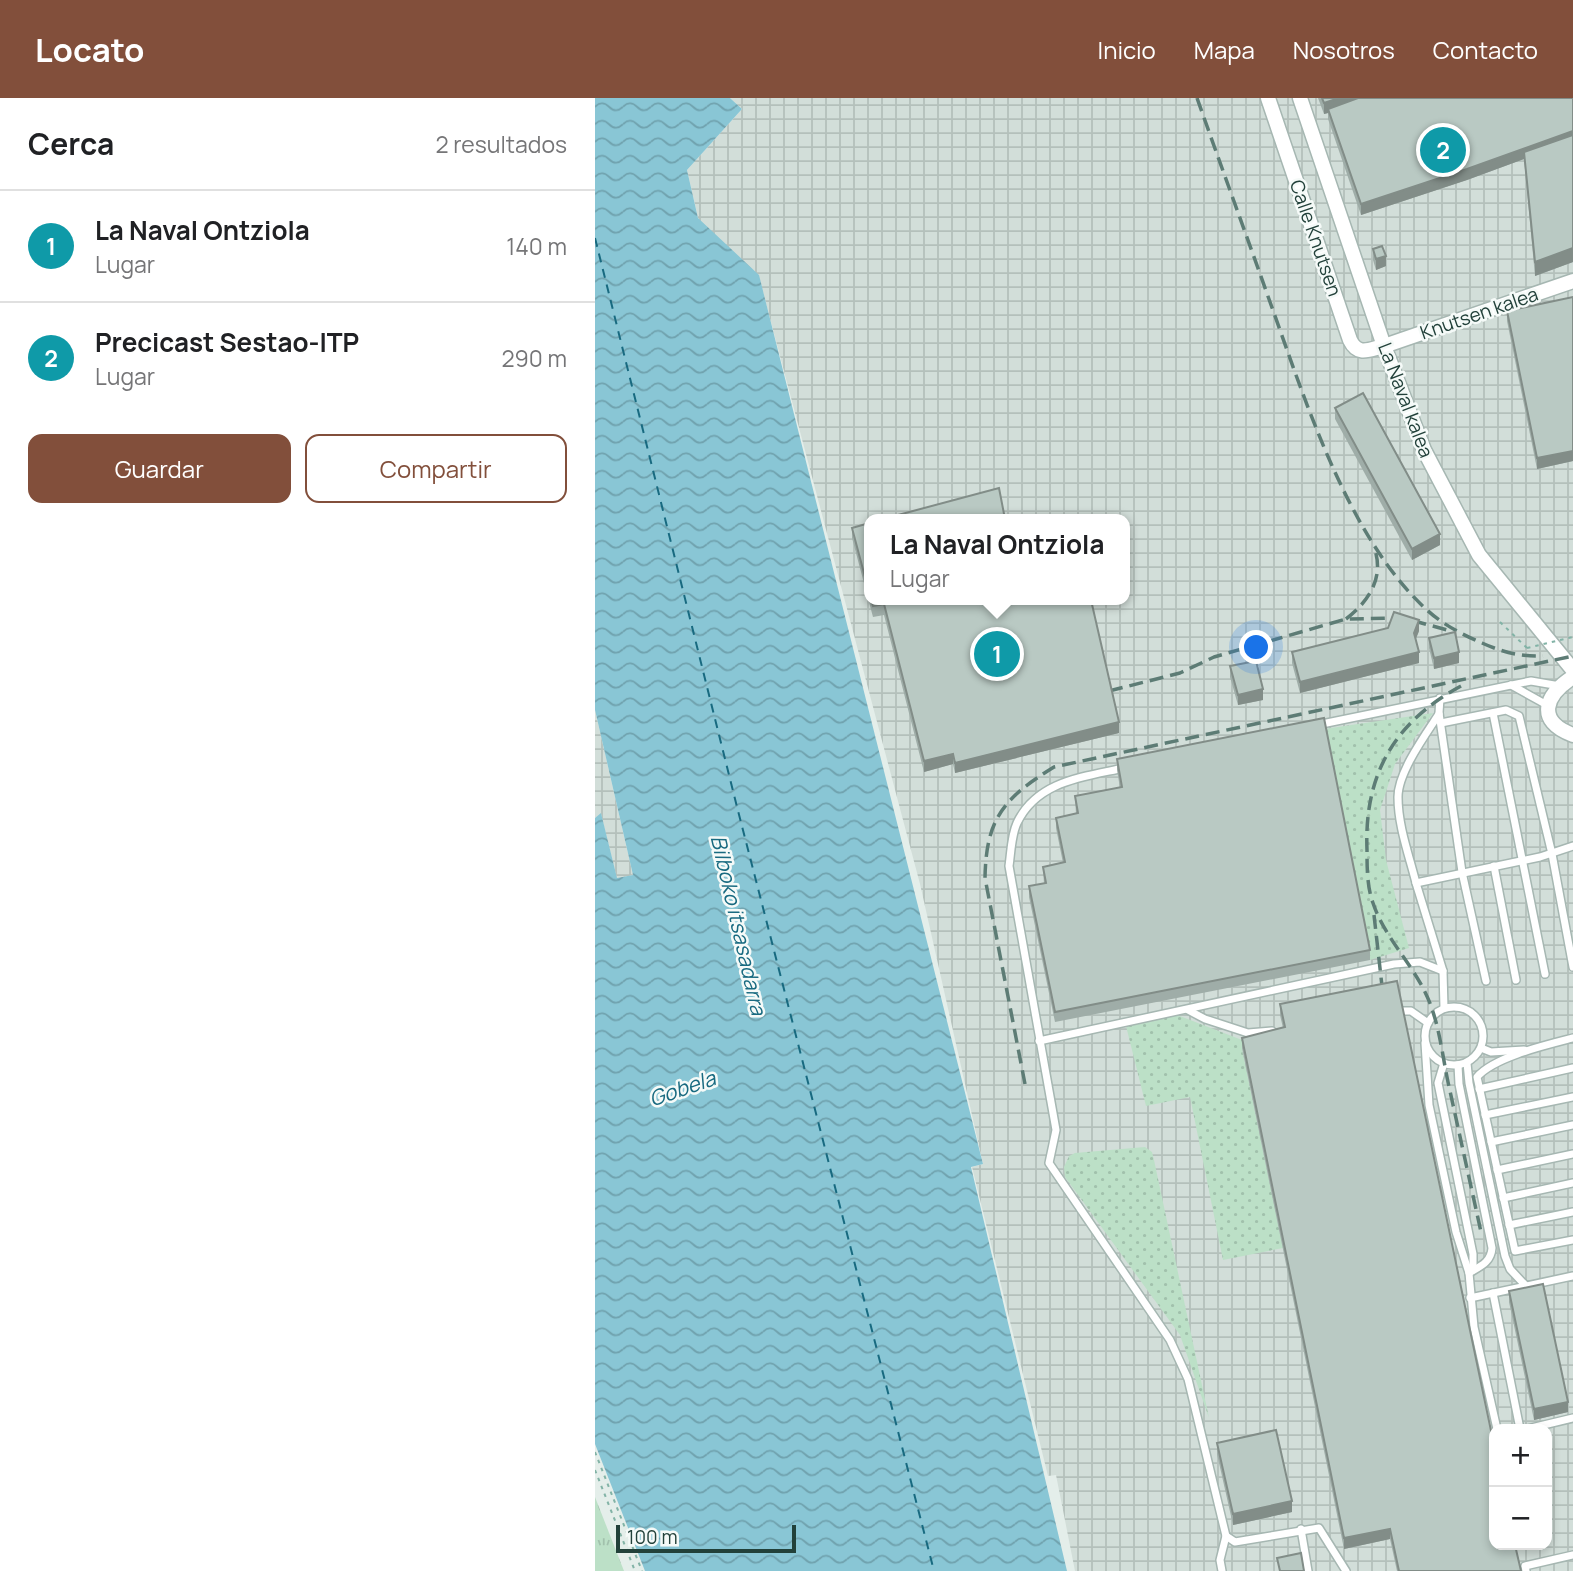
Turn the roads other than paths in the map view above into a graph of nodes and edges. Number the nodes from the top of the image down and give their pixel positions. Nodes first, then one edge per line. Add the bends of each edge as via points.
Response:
1 (1268, 98) edge
2 (1300, 98) edge
3 (1573, 281) edge
4 (1384, 346) junction
5 (1573, 670) edge
6 (1573, 677) edge
7 (1510, 685) junction
8 (1559, 686) junction
9 (1440, 698) junction
10 (1548, 705) junction
11 (1439, 713) junction
12 (1493, 713) junction
13 (1441, 723) junction
14 (1312, 726) edge
15 (1570, 736) edge
16 (1136, 765) edge
17 (1573, 846) edge
18 (1552, 854) junction
19 (1521, 861) junction
20 (1494, 866) junction
21 (1462, 872) junction
22 (1416, 883) junction
23 (1573, 967) edge
24 (1443, 971) junction
25 (1545, 974) dead end
26 (1516, 980) dead end
27 (1486, 981) dead end
28 (1444, 1007) junction
29 (1187, 1009) junction
30 (1401, 1011) edge
31 (1428, 1023) junction
32 (1284, 1031) edge
33 (1573, 1038) edge
34 (1039, 1041) junction
35 (1425, 1043) junction
36 (1481, 1048) junction
37 (1528, 1050) junction
38 (1444, 1063) junction
39 (1467, 1063) junction
40 (1458, 1065) junction
41 (1573, 1068) edge
42 (1479, 1089) junction
43 (1573, 1097) edge
44 (1485, 1115) junction
45 (1573, 1125) edge
46 (1491, 1142) junction
47 (1573, 1154) edge
48 (1497, 1170) junction
49 (1573, 1183) edge
50 (1503, 1198) junction
51 (1573, 1212) edge
52 (1509, 1226) junction
53 (1573, 1240) edge
54 (1471, 1272) junction
55 (1573, 1276) edge
56 (1526, 1286) junction
57 (1493, 1293) junction
58 (1470, 1298) junction
59 (1573, 1418) edge
60 (1496, 1424) edge
61 (1519, 1424) edge
62 (1548, 1424) edge
63 (1301, 1530) junction
64 (1226, 1536) junction
65 (1573, 1555) edge
66 (1221, 1571) edge
67 (1308, 1571) edge
68 (1346, 1571) edge
69 (1526, 1571) edge

1 - 4 street, Calle Knutsen via 1350,340 1364,352
2 - 4 street, La Naval kalea
3 - 4 street, Knutsen kalea
4 - 5 street, La Naval kalea via 1424,450 1479,555
6 - 8 street
7 - 8 lane via 1531,681
7 - 9 lane
7 - 10 lane
8 - 10 street
9 - 11 lane
9 - 14 lane
10 - 15 street via 1550,719
11 - 13 lane
11 - 22 lane via 1421,740 1397,794
12 - 13 lane
12 - 18 lane via 1506,710 1519,716
12 - 19 lane
13 - 21 lane
16 - 34 lane via 1049,788 1025,810 1016,826 1009,866
17 - 18 lane
18 - 19 lane
18 - 23 lane
19 - 20 lane
19 - 25 lane
20 - 21 lane
20 - 26 lane
21 - 22 lane
21 - 27 lane
22 - 24 lane
24 - 28 lane
24 - 29 lane via 1420,962 1394,964
28 - 31 lane
28 - 36 lane via 1470,1010 1479,1019
29 - 32 lane via 1248,1033
29 - 34 lane
30 - 31 lane via 1411,1011
31 - 35 lane
33 - 37 lane
34 - 64 lane via 1056,1130 1049,1163 1170,1340 1188,1379
35 - 38 lane via 1432,1056
35 - 54 lane via 1429,1105 1456,1232
36 - 37 lane via 1491,1052
36 - 39 lane
37 - 42 lane via 1485,1068 1477,1077
38 - 40 lane
38 - 54 lane via 1438,1083 1473,1254
39 - 40 lane
39 - 56 lane via 1505,1256
40 - 54 lane via 1492,1248 1487,1262
41 - 42 lane
42 - 44 lane
43 - 44 lane
44 - 46 lane
45 - 46 lane
46 - 48 lane
47 - 48 lane
48 - 50 lane
49 - 50 lane
50 - 52 lane
51 - 52 lane
52 - 53 lane via 1515,1251
54 - 58 lane
55 - 56 lane
56 - 57 lane
57 - 58 lane
57 - 61 lane
58 - 60 lane
59 - 62 lane
63 - 64 lane via 1235,1542
63 - 67 lane
63 - 68 lane via 1319,1528
64 - 66 lane
65 - 69 lane via 1525,1566

